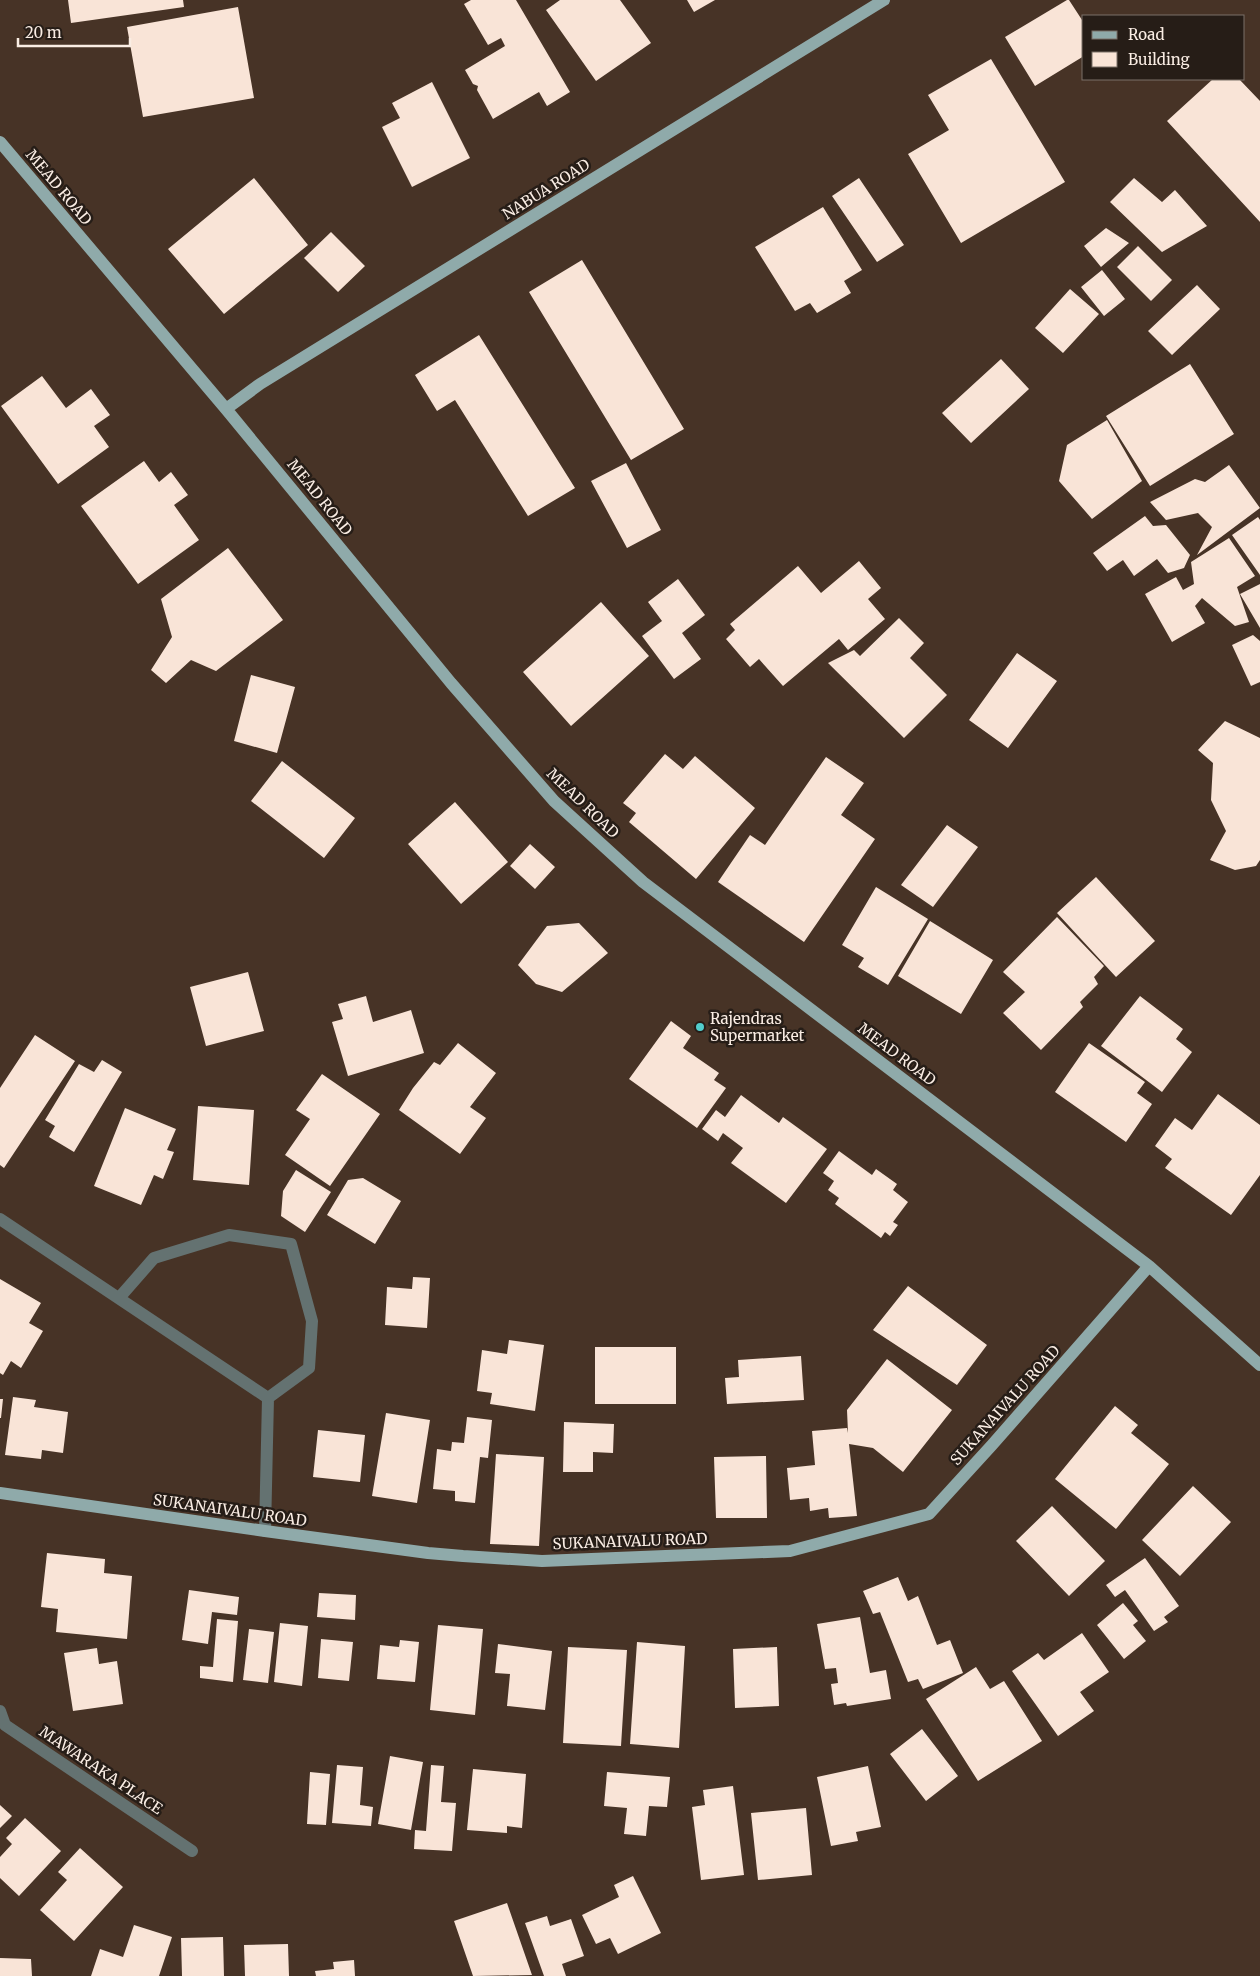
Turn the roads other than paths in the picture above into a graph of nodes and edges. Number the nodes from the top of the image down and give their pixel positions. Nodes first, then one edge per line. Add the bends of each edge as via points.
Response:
1 (884, 0) edge
2 (0, 142) edge
3 (226, 409) junction
4 (0, 1219) edge
5 (1149, 1266) junction
6 (119, 1298) junction
7 (1260, 1365) edge
8 (268, 1398) junction
9 (0, 1493) edge
10 (265, 1531) junction
11 (0, 1711) edge
12 (192, 1851) dead end

1 - 3 main road, NABUA ROAD via 260,384
2 - 3 main road, MEAD ROAD
3 - 5 main road, MEAD ROAD via 445,675 554,801 643,882
4 - 6 street
5 - 7 main road, MEAD ROAD
5 - 10 main road, SUKANAIVALU ROAD via 929,1514 790,1551 542,1561 428,1553
6 - 8 street
6 - 8 street via 154,1258 229,1235 291,1244 312,1321 309,1368
8 - 10 street
9 - 10 main road, SUKANAIVALU ROAD
11 - 12 street, MAWARAKA PLACE via 5,1725

